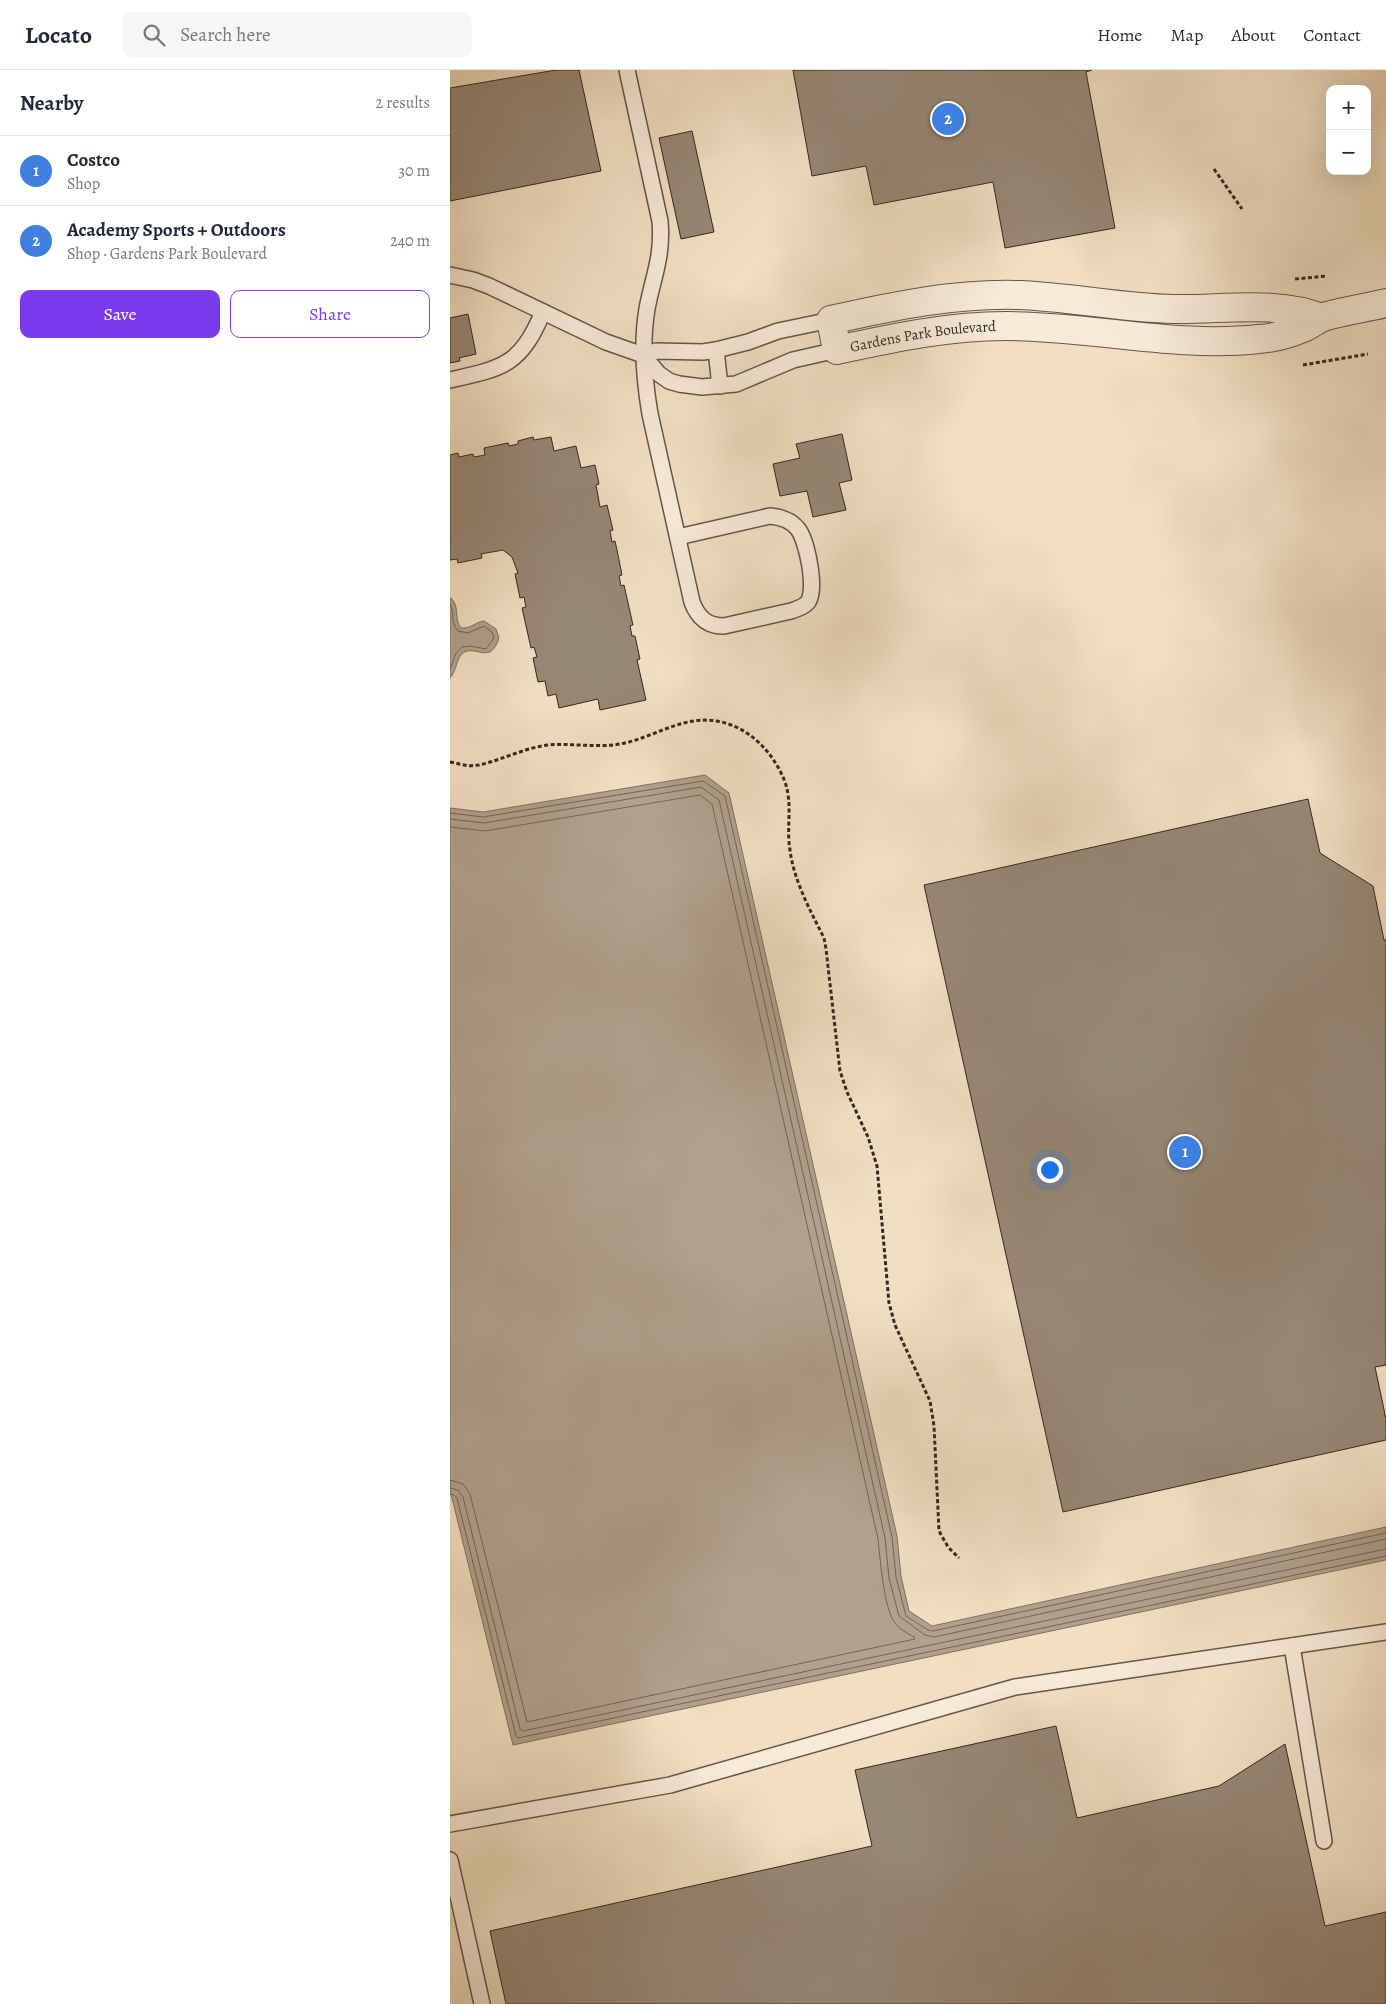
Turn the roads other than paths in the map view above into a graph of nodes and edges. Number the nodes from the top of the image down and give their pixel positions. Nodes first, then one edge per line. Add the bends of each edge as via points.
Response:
1 (627, 70) edge
2 (450, 275) edge
3 (1386, 303) edge
4 (543, 312) junction
5 (1321, 318) junction
6 (831, 320) junction
7 (716, 350) junction
8 (837, 350) junction
9 (644, 355) junction
10 (450, 380) edge
11 (720, 386) junction
12 (678, 536) junction
13 (1386, 1632) edge
14 (1292, 1646) junction
15 (450, 1824) edge
16 (1324, 1841) dead end
17 (450, 1861) edge
18 (482, 2004) edge

1 - 9 lane via 660,221 661,239 647,308
2 - 4 lane via 489,286
3 - 5 street, Gardens Park Boulevard
4 - 9 lane via 606,342
4 - 10 lane via 530,340 512,359 490,371
5 - 6 street, Gardens Park Boulevard via 1281,308 1172,309 999,295 932,300
5 - 8 street, Gardens Park Boulevard via 1291,333 1259,339 1183,341 1031,327 983,326 920,333
6 - 7 lane via 778,331
6 - 8 street, Gardens Park Boulevard
7 - 9 lane via 656,351
7 - 11 lane
8 - 11 lane via 793,360 752,379
9 - 11 lane via 669,381 702,387
9 - 12 lane via 650,414
12 - 12 lane via 770,516 786,520 799,530 804,540 812,580 808,602 791,611 724,626 704,621 692,602
13 - 14 lane
14 - 15 lane via 1015,1687 670,1785
14 - 16 lane
17 - 18 lane

